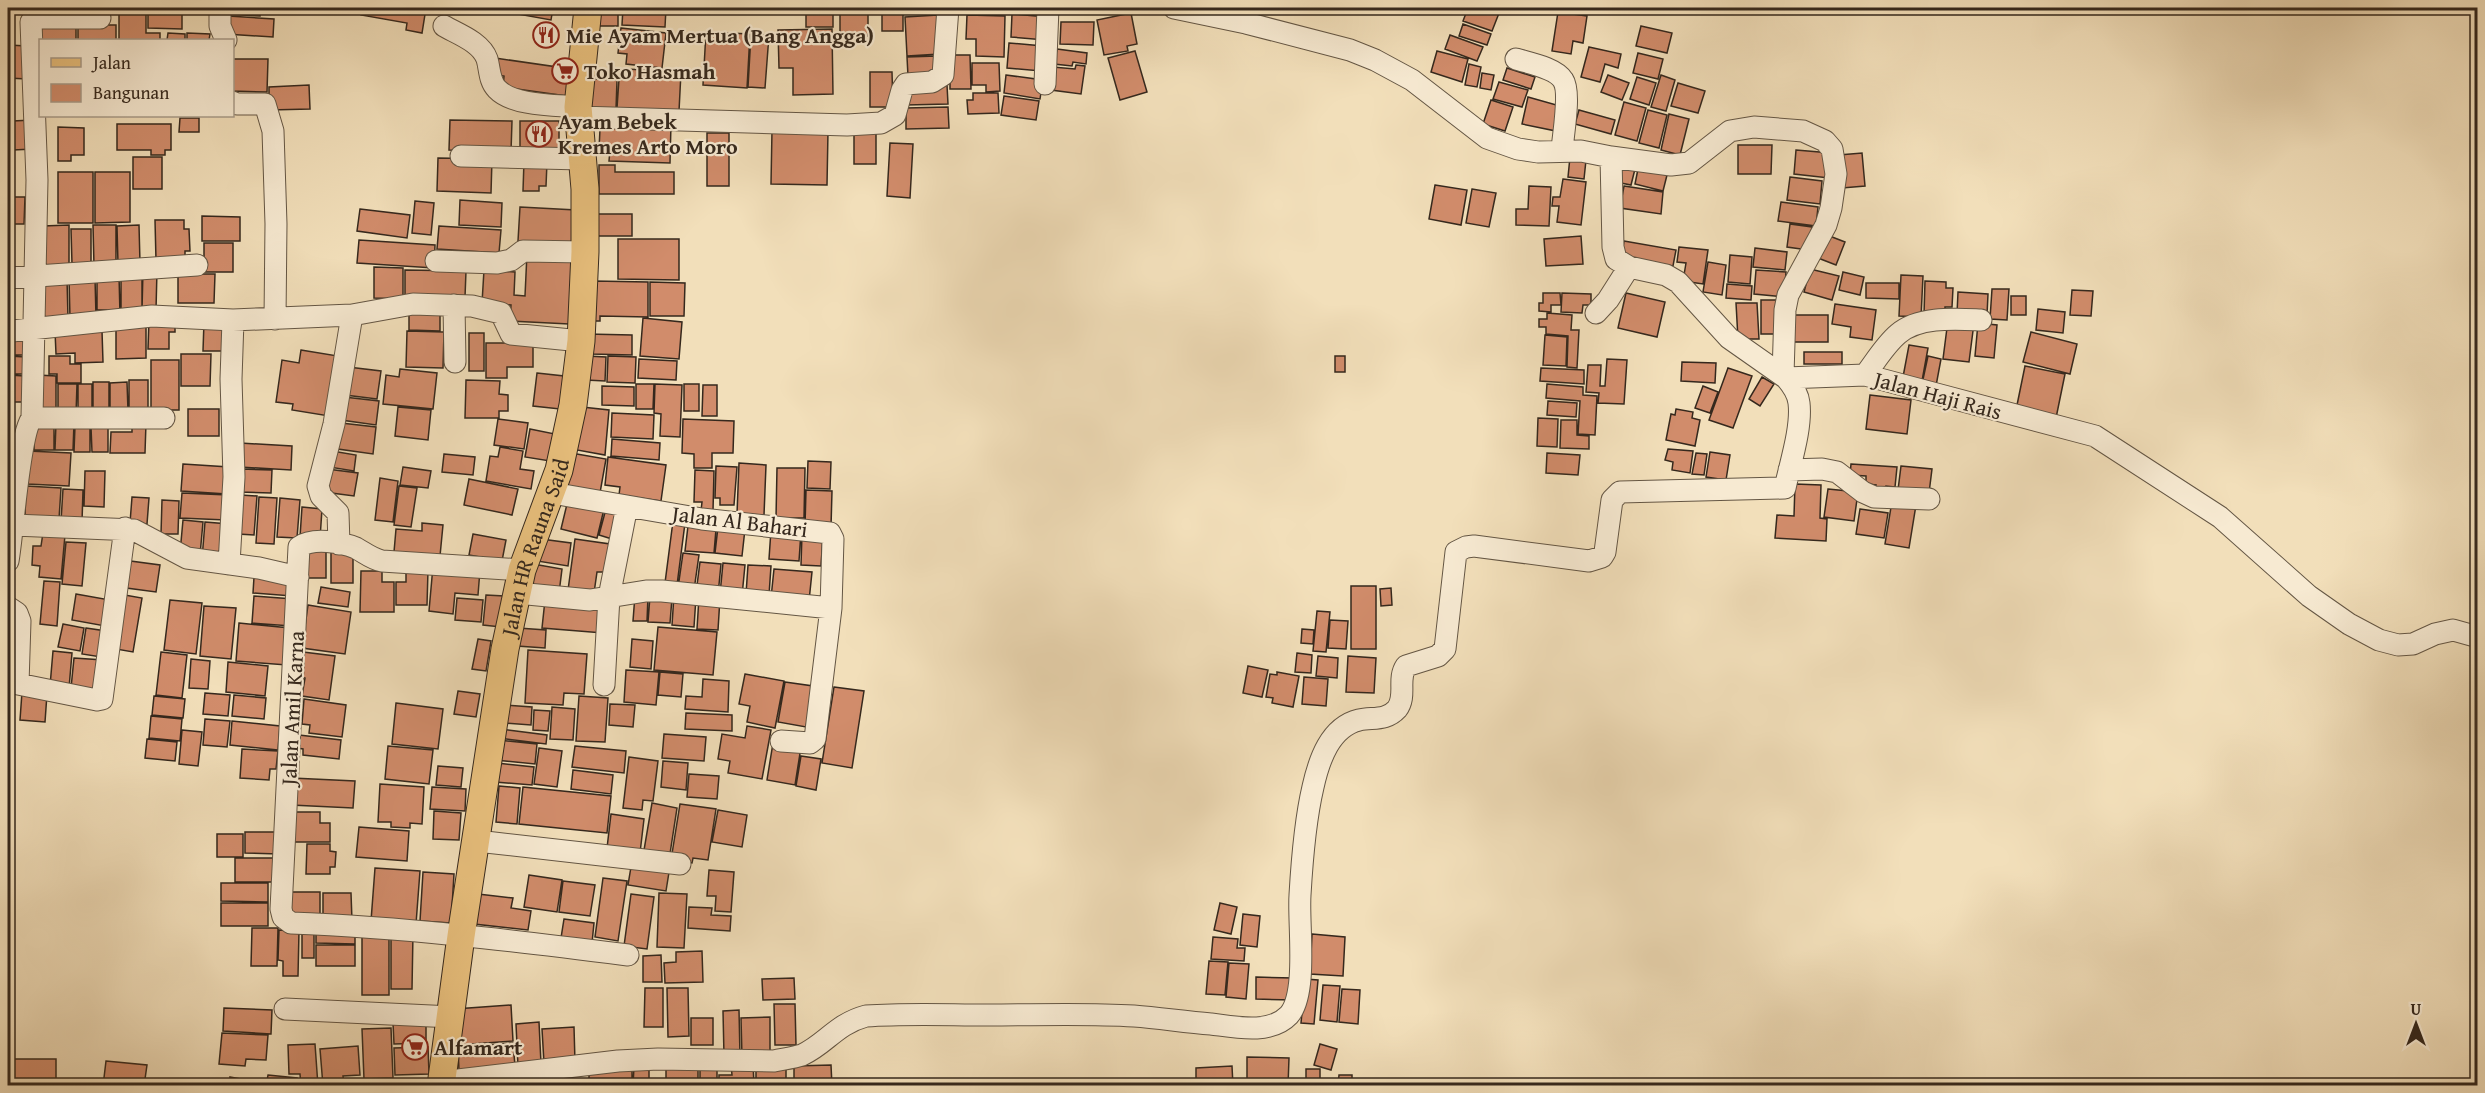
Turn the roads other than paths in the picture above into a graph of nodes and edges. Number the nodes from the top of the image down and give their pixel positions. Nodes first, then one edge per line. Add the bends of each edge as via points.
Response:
1 (220, 8) edge
2 (588, 8) edge
3 (948, 8) edge
4 (1048, 8) edge
5 (1174, 8) edge
6 (33, 13) edge
7 (100, 18) dead end
8 (444, 26) dead end
9 (226, 39) edge
10 (1516, 59) dead end
11 (1045, 84) dead end
12 (234, 103) edge
13 (578, 112) junction
14 (1562, 150) junction
15 (461, 156) dead end
16 (1611, 157) junction
17 (582, 159) junction
18 (585, 252) junction
19 (436, 261) dead end
20 (197, 265) dead end
21 (1629, 267) junction
22 (35, 275) junction
23 (8, 278) edge
24 (454, 305) junction
25 (1596, 313) dead end
26 (352, 315) junction
27 (275, 319) junction
28 (233, 320) junction
29 (1981, 320) dead end
30 (34, 327) junction
31 (12, 331) dead end
32 (581, 342) junction
33 (455, 362) dead end
34 (1865, 375) junction
35 (1784, 376) junction
36 (32, 418) junction
37 (164, 418) dead end
38 (14, 457) edge
39 (1789, 470) junction
40 (552, 493) junction
41 (1929, 499) dead end
42 (627, 506) junction
43 (14, 525) junction
44 (125, 528) junction
45 (339, 544) junction
46 (8, 561) edge
47 (229, 564) junction
48 (298, 578) junction
49 (520, 582) junction
50 (609, 597) junction
51 (8, 608) edge
52 (831, 608) junction
53 (2478, 637) edge
54 (604, 685) dead end
55 (781, 741) dead end
56 (477, 841) junction
57 (680, 864) dead end
58 (461, 936) junction
59 (628, 955) dead end
60 (285, 1010) dead end
61 (452, 1017) junction
62 (551, 1077) edge
63 (441, 1084) edge

1 - 9 street via 220,26
2 - 13 main road, Jalan HR Rauna Said
3 - 13 street via 943,75 932,82 906,84 895,116 881,123 847,125
4 - 11 street
5 - 14 street via 1350,50 1412,80 1487,138 1518,149
6 - 7 street
6 - 22 street
8 - 13 street via 479,47 496,88 506,96
10 - 14 street via 1564,80
12 - 27 street via 265,104 273,131
13 - 17 main road, Jalan HR Rauna Said
14 - 16 street
15 - 17 street
16 - 21 street via 1614,254
16 - 35 street via 1671,165 1689,163 1730,131 1755,127 1803,131 1825,141 1832,149 1836,174 1831,208 1818,242 1788,295
17 - 18 main road, Jalan HR Rauna Said
18 - 19 street via 523,251 511,260 497,263
18 - 32 main road, Jalan HR Rauna Said
20 - 22 street
21 - 25 street
21 - 35 street via 1666,275 1678,282 1729,338
22 - 23 street
22 - 30 street
24 - 26 street via 400,305
24 - 32 street via 501,312 508,332 515,335
24 - 33 street
26 - 27 street
26 - 45 street via 334,424 318,486 321,496 338,513
27 - 28 street
28 - 30 street via 152,316
28 - 47 street via 234,477
29 - 34 street via 1944,319 1907,328
30 - 31 street
30 - 36 street
32 - 40 main road, Jalan HR Rauna Said via 567,440
34 - 35 street, Jalan Haji Rais
34 - 53 street, Jalan Haji Rais via 2095,436 2220,517 2308,596 2379,640 2413,644 2453,630
35 - 39 street via 1799,402
36 - 37 street
36 - 38 street
38 - 43 street
39 - 41 street via 1837,472 1874,497
39 - 62 street via 1785,488 1620,492 1612,500 1605,552 1589,561 1474,546 1460,549 1454,557 1444,649 1438,656 1406,666 1402,701 1396,710 1387,717 1344,726 1333,735 1324,753 1313,785 1299,896 1298,998 1290,1014 1279,1023 1248,1028 1134,1016 866,1016 841,1026 804,1054 791,1058 658,1059
40 - 42 street, Jalan Al Bahari
40 - 49 main road, Jalan HR Rauna Said
42 - 50 street
42 - 52 street, Jalan Al Bahari via 830,533
43 - 44 street
43 - 46 street
44 - 47 street via 187,558
44 - 51 street via 102,699 18,684 20,621 17,613
45 - 48 street, Jalan Amil Karna via 312,542 299,547
45 - 49 street, Jalan Amil Karna via 382,561
47 - 48 street
48 - 58 street, Jalan Amil Karna via 283,917 291,923
49 - 50 street, Jalan Amil Karna via 570,599
49 - 56 main road, Jalan HR Rauna Said via 505,649
50 - 52 street, Jalan Amil Karna via 646,591 675,592
50 - 54 street
52 - 55 street, Jalan Al Bahari via 815,739 810,743
56 - 57 street
56 - 58 main road, Jalan HR Rauna Said
58 - 59 street
58 - 61 main road, Jalan HR Rauna Said
60 - 61 street
61 - 63 main road, Jalan HR Rauna Said
62 - 63 street

